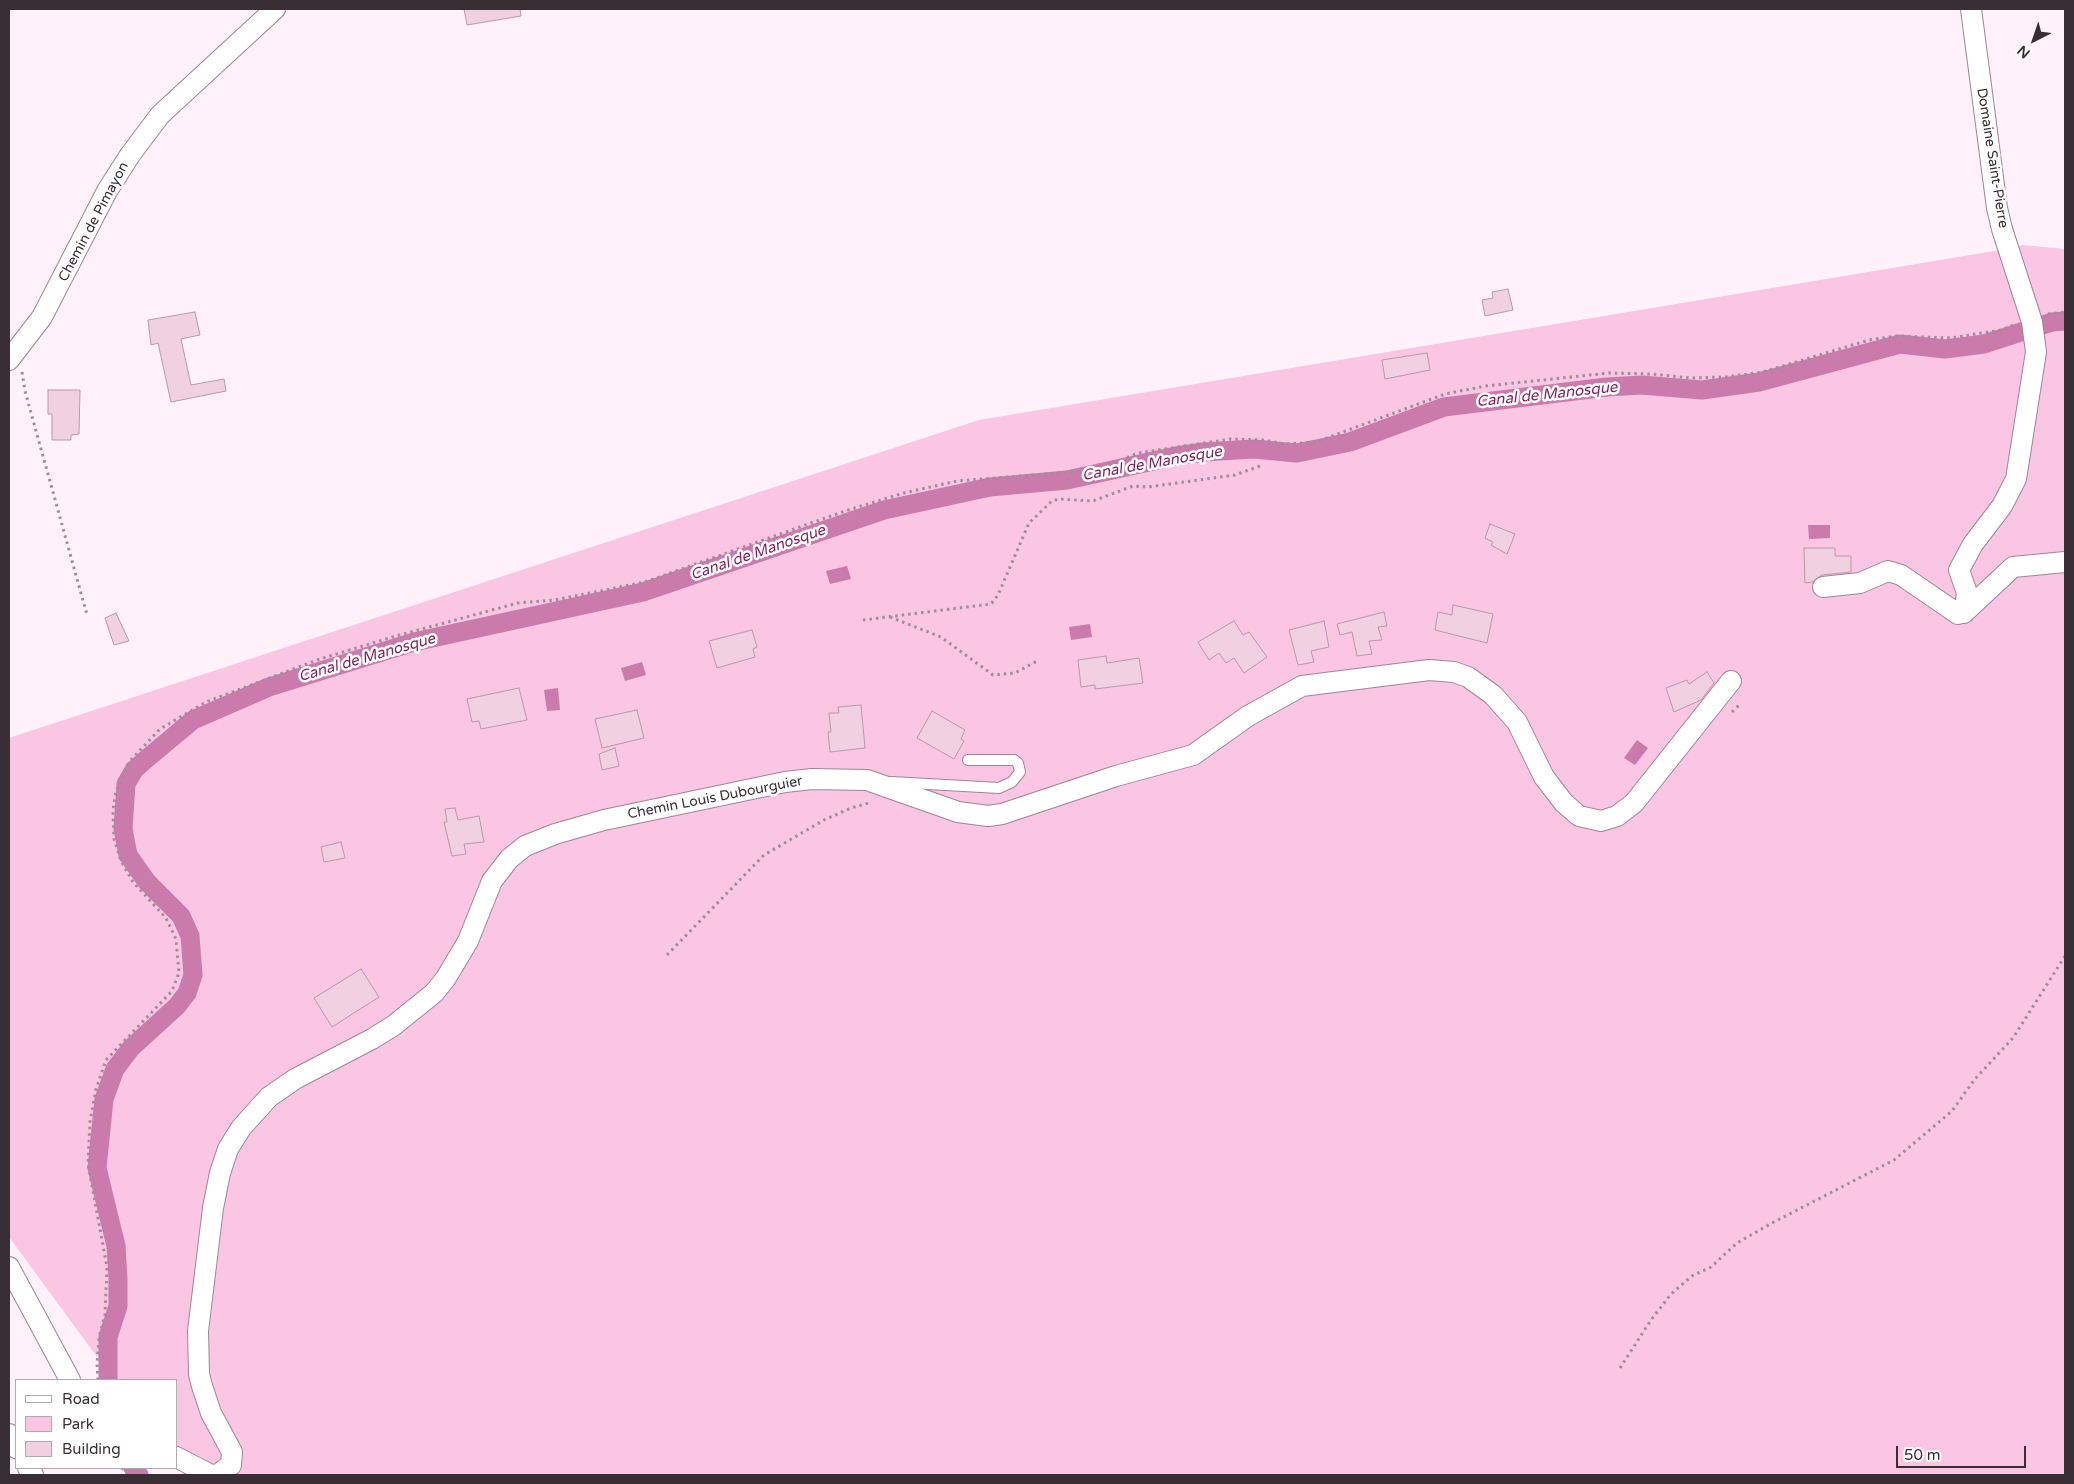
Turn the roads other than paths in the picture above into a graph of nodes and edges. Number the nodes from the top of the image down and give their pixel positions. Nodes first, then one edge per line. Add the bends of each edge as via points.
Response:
1 (275, 9) edge
2 (1971, 9) edge
3 (14, 355) edge
4 (2065, 562) edge
5 (1823, 588) dead end
6 (1964, 613) junction
7 (1730, 681) dead end
8 (968, 760) dead end
9 (878, 783) junction
10 (9, 1267) edge
11 (69, 1379) edge
12 (9, 1434) edge
13 (15, 1446) edge
14 (178, 1458) edge
15 (211, 1475) edge
16 (217, 1475) edge

1 - 3 street, Chemin de Pimayon via 176,98 130,155 107,191 42,317
2 - 6 street, Domaine Saint-Pierre via 1997,208 2033,327 2033,376 2016,479 2002,506 1962,564 1960,575 1968,596
4 - 6 street via 2013,567
5 - 6 street via 1860,584 1888,571 1901,575 1953,612
7 - 9 street, Chemin Louis Dubourguier via 1634,803 1616,816 1601,821 1579,816 1564,803 1544,777 1516,722 1493,695 1468,677 1442,670 1302,686 1248,716 1193,755 1002,814 971,815
8 - 9 lane via 1014,760 1020,772 1012,782 999,788
9 - 16 street, Chemin Louis Dubourguier via 854,778 785,782 604,820 525,846 505,863 492,881 468,941 434,993 393,1026 295,1079 258,1107 235,1137 222,1165 213,1208 198,1331 199,1374 211,1413 232,1452 231,1465
10 - 11 street
12 - 13 street
14 - 15 street

